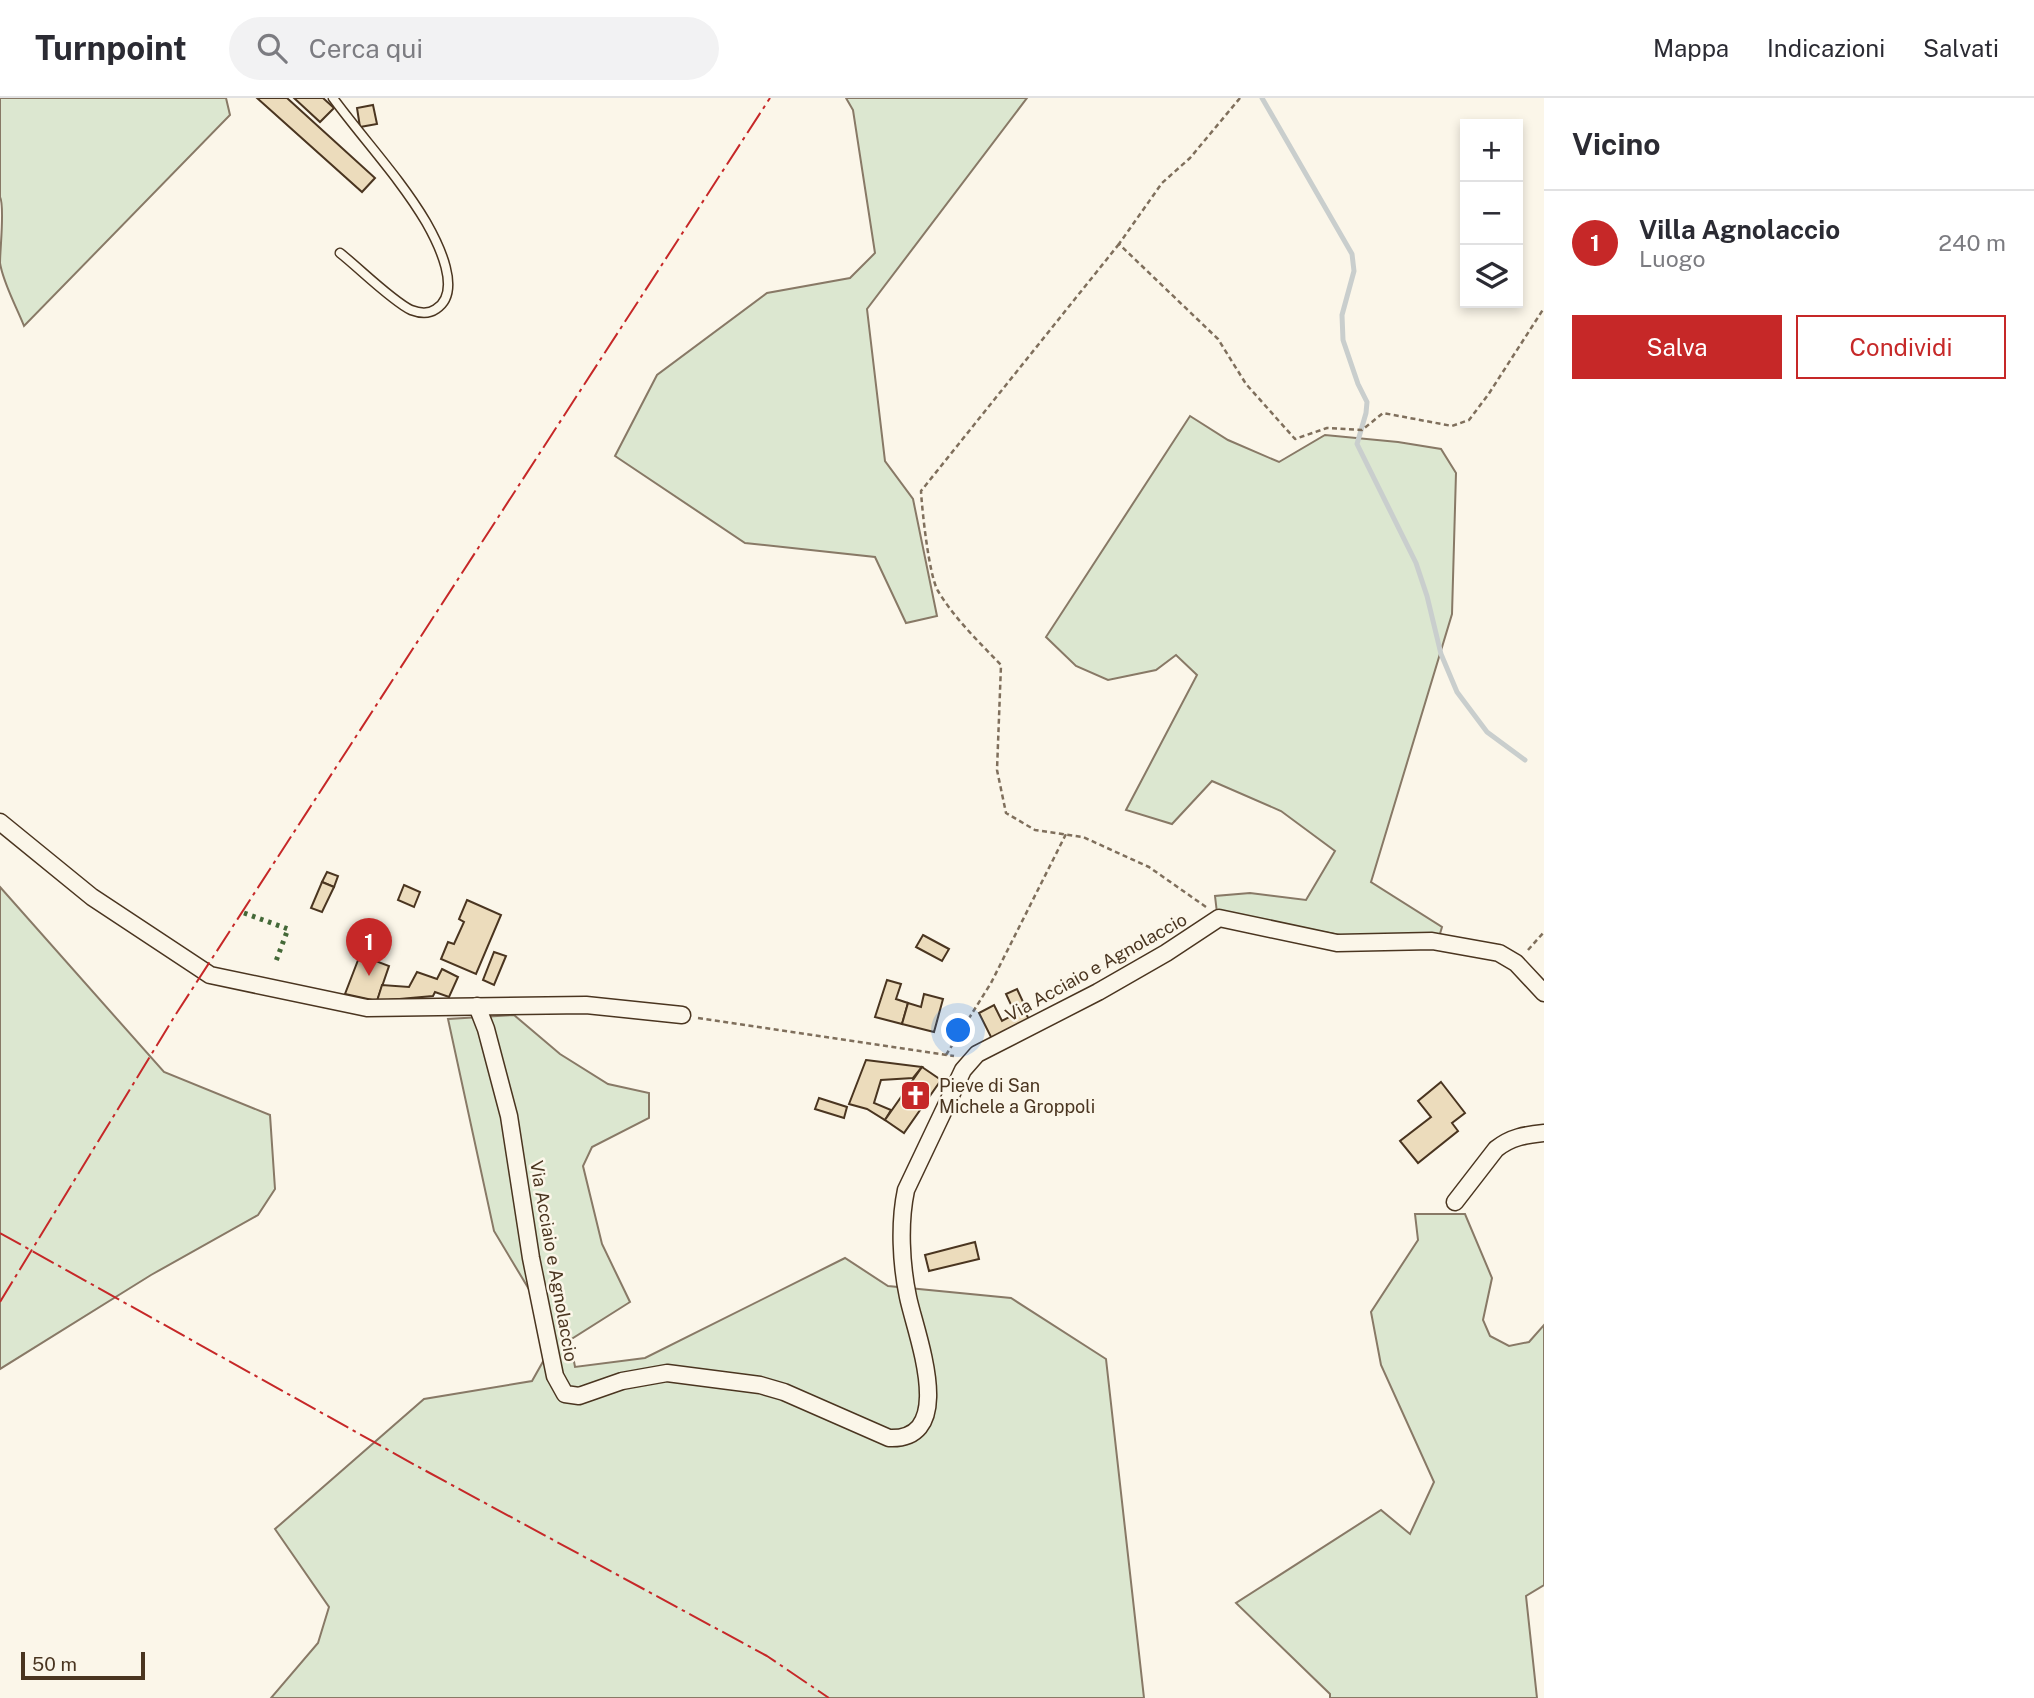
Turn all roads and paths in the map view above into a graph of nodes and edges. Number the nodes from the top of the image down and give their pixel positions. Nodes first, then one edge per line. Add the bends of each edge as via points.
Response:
1 (333, 98) edge
2 (1240, 98) edge
3 (1119, 244) junction
4 (340, 253) dead end
5 (1544, 308) edge
6 (0, 822) edge
7 (1066, 834) junction
8 (1219, 918) junction
9 (1544, 932) edge
10 (1516, 963) junction
11 (1544, 993) edge
12 (477, 1006) junction
13 (682, 1015) joint
14 (946, 1055) junction
15 (971, 1059) junction
16 (1544, 1133) edge
17 (1455, 1202) dead end

1 - 4 lane via 427,224 447,272 448,295 428,313 411,309
2 - 3 path via 1190,158 1162,183
3 - 5 path via 1218,339 1246,384 1295,439 1327,428 1362,430 1383,413 1452,426 1469,420
3 - 7 path via 921,491 937,589 1001,665 997,770 1006,813 1035,830
6 - 12 street via 92,897 210,975 367,1008
7 - 8 path via 1149,867
7 - 14 path via 990,983
8 - 10 street via 1337,943 1432,941 1499,953
8 - 15 street, Via Acciaio e Agnolaccio via 1098,992
9 - 10 path
10 - 11 street
12 - 13 street via 586,1005
12 - 15 street, Via Acciaio e Agnolaccio via 509,1116 531,1258 555,1376 565,1394 579,1396 622,1381 667,1373 760,1385 889,1438 911,1434 922,1424 927,1407 926,1364 904,1274 906,1190
13 - 14 path
14 - 15 path
16 - 17 street via 1505,1142

